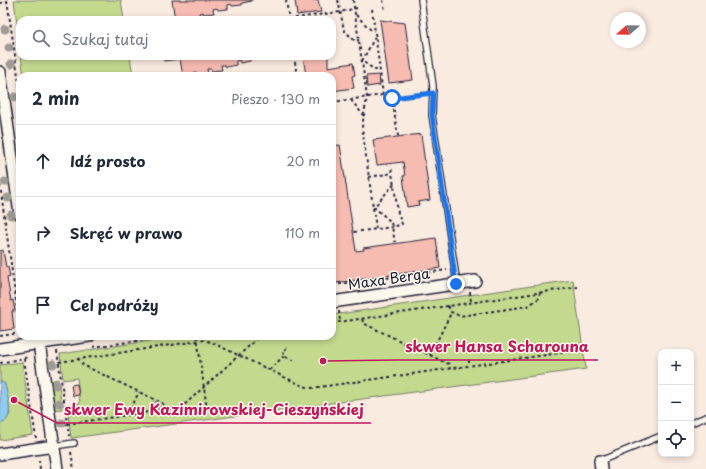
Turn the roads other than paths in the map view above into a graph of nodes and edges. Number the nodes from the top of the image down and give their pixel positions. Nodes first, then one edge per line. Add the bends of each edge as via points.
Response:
1 (421, 0) edge
2 (0, 72) edge
3 (16, 186) edge
4 (475, 281) dead end
5 (456, 284) junction
6 (336, 301) edge
7 (38, 340) edge
8 (63, 340) edge
9 (0, 349) edge
10 (706, 417) edge
11 (694, 422) edge
12 (658, 437) edge
13 (72, 444) road end
14 (54, 446) junction
15 (0, 454) edge
16 (601, 465) edge
17 (57, 469) edge

1 - 5 lane via 433,93 432,115
2 - 3 street
4 - 5 street, Maxa Berga
5 - 6 street, Maxa Berga
7 - 8 street
7 - 9 street via 22,346
7 - 14 street
10 - 11 lane
12 - 16 lane
13 - 14 lane
14 - 15 street
14 - 17 street

